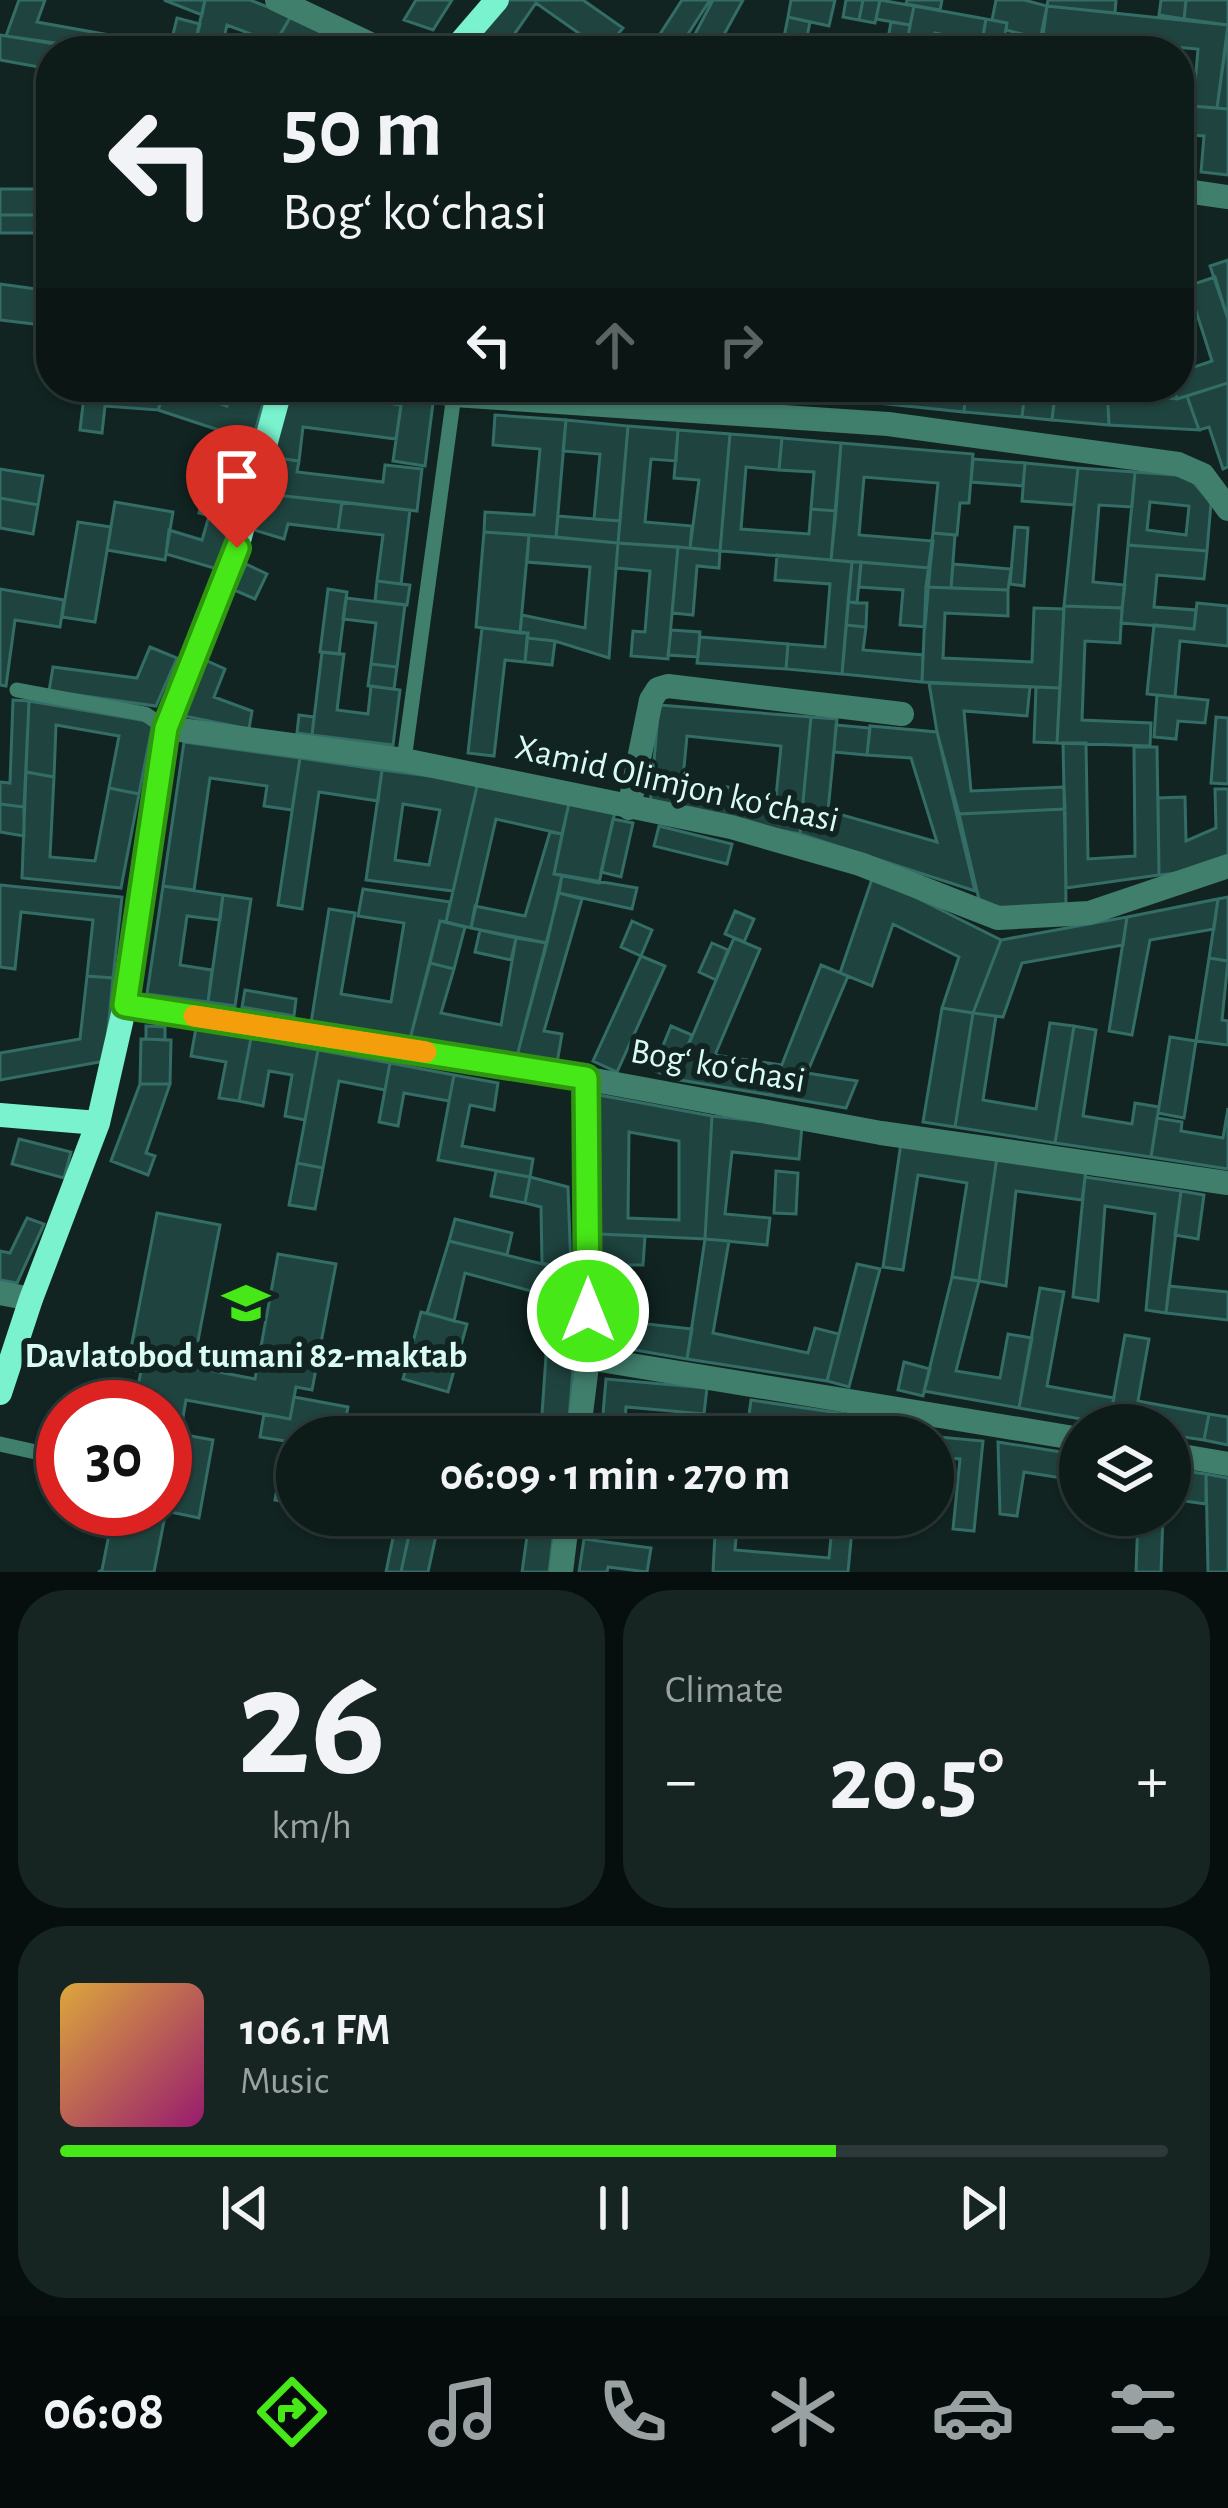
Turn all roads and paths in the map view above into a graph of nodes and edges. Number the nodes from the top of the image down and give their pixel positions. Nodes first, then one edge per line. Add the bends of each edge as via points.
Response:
1 (278, 0) edge
2 (497, 0) edge
3 (354, 36) edge
4 (466, 36) edge
5 (1194, 192) edge
6 (1228, 197) edge
7 (277, 402) edge
8 (453, 402) edge
9 (559, 402) edge
10 (1228, 509) edge
11 (16, 690) dead end
12 (902, 714) dead end
13 (166, 728) junction
14 (404, 760) junction
15 (629, 808) junction
16 (1228, 866) edge
17 (125, 1005) junction
18 (586, 1078) junction
19 (0, 1115) edge
20 (98, 1124) junction
21 (1228, 1183) edge
22 (0, 1293) edge
23 (31, 1299) junction
24 (588, 1358) junction
25 (0, 1393) edge
26 (581, 1416) edge
27 (1059, 1436) edge
28 (0, 1444) edge
29 (36, 1452) edge
30 (1191, 1458) edge
31 (1228, 1464) edge
32 (565, 1536) edge
33 (561, 1572) edge

1 - 3 street
2 - 4 street
5 - 6 street
7 - 13 street via 237,548
8 - 14 lane
9 - 10 street via 888,424 1178,464 1203,475
11 - 13 lane via 145,714
12 - 15 street via 658,689
13 - 14 street, Xamid Olimjon koʻchasi
13 - 17 street
14 - 15 street, Xamid Olimjon koʻchasi
15 - 16 street, Xamid Olimjon koʻchasi via 860,864 998,919 1089,914
17 - 18 street, Bogʻ koʻchasi
17 - 20 street
18 - 21 street, Bogʻ koʻchasi
18 - 24 street
19 - 20 street
20 - 23 street
22 - 23 street
23 - 25 street
24 - 26 street
24 - 27 street
28 - 29 lane
30 - 31 street
32 - 33 street

